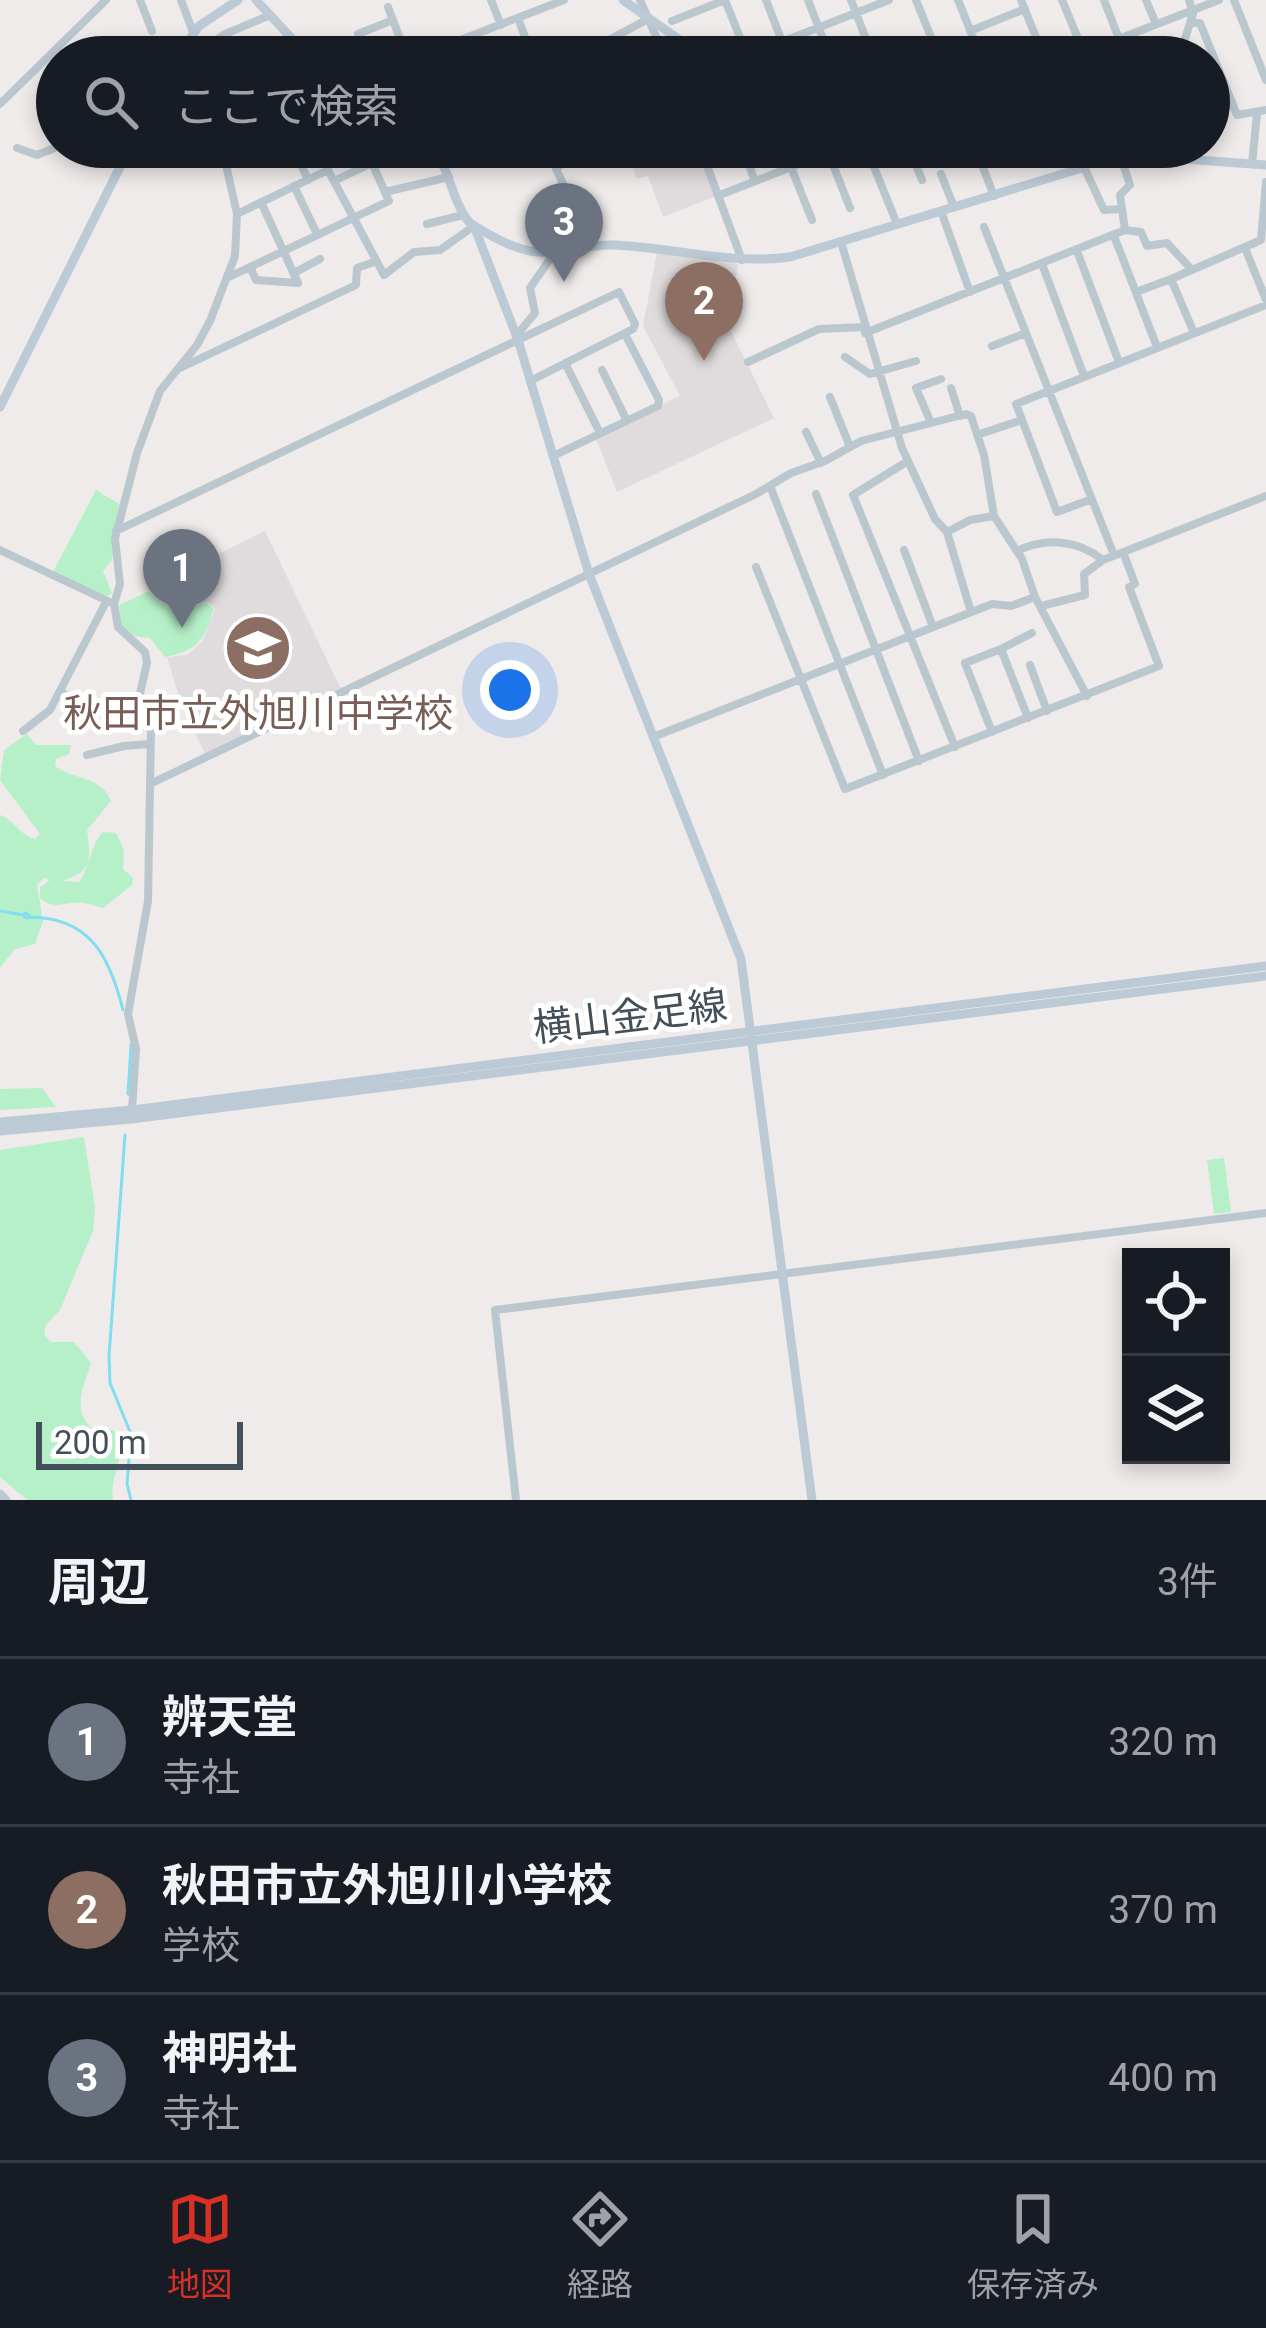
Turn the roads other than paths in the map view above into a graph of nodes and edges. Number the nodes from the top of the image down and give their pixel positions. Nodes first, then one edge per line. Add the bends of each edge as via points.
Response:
1 (140, 0) edge
2 (181, 0) edge
3 (238, 0) edge
4 (256, 0) edge
5 (491, 0) edge
6 (564, 0) edge
7 (622, 0) edge
8 (640, 0) edge
9 (766, 0) edge
10 (808, 0) edge
11 (851, 0) edge
12 (889, 0) edge
13 (916, 0) edge
14 (958, 0) edge
15 (1062, 0) edge
16 (1104, 0) edge
17 (1146, 0) edge
18 (1219, 0) edge
19 (1234, 0) edge
20 (98, 2) edge
21 (219, 4) edge
22 (1023, 5) edge
23 (1191, 5) edge
24 (388, 8) dead end
25 (856, 13) junction
26 (268, 16) junction
27 (518, 18) junction
28 (648, 19) junction
29 (393, 20) junction
30 (672, 21) dead end
31 (1191, 23) junction
32 (1156, 24) junction
33 (501, 25) junction
34 (818, 28) junction
35 (152, 31) dead end
36 (970, 31) junction
37 (194, 32) junction
38 (225, 34) joint
39 (65, 36) edge
40 (191, 36) edge
41 (222, 36) edge
42 (288, 36) edge
43 (359, 36) edge
44 (401, 36) edge
45 (474, 36) edge
46 (525, 36) edge
47 (616, 36) edge
48 (655, 36) edge
49 (673, 36) edge
50 (738, 36) edge
51 (780, 36) edge
52 (797, 36) edge
53 (821, 36) edge
54 (865, 36) edge
55 (931, 36) edge
56 (972, 36) edge
57 (1036, 36) edge
58 (1077, 36) edge
59 (1118, 36) edge
60 (1126, 36) edge
61 (1186, 36) edge
62 (1205, 36) edge
63 (36, 67) edge
64 (1266, 80) edge
65 (1230, 98) edge
66 (0, 104) edge
67 (1261, 111) edge
68 (17, 148) dead end
69 (36, 155) edge
70 (1230, 162) edge
71 (1252, 164) junction
72 (1266, 165) edge
73 (120, 168) edge
74 (227, 168) edge
75 (303, 168) edge
76 (362, 168) edge
77 (374, 168) edge
78 (444, 168) edge
79 (557, 168) edge
80 (708, 168) edge
81 (750, 168) edge
82 (785, 168) edge
83 (791, 168) edge
84 (834, 168) edge
85 (874, 168) edge
86 (917, 168) edge
87 (983, 168) edge
88 (1081, 168) edge
89 (1084, 168) edge
90 (1124, 168) edge
91 (328, 170) joint
92 (940, 174) dead end
93 (449, 177) junction
94 (308, 180) junction
95 (922, 180) dead end
96 (755, 181) junction
97 (334, 182) junction
98 (1266, 182) edge
99 (294, 186) junction
100 (385, 192) junction
101 (719, 195) junction
102 (994, 196) junction
103 (261, 202) junction
104 (954, 207) junction
105 (850, 208) dead end
106 (1121, 209) junction
107 (940, 211) junction
108 (237, 214) junction
109 (463, 215) junction
110 (352, 218) junction
111 (812, 220) dead end
112 (427, 224) dead end
113 (897, 224) junction
114 (474, 226) junction
115 (984, 227) dead end
116 (1125, 230) junction
117 (317, 235) junction
118 (1114, 236) junction
119 (1264, 238) edge
120 (841, 242) junction
121 (1244, 248) junction
122 (284, 250) junction
123 (554, 250) junction
124 (1077, 251) junction
125 (320, 259) dead end
126 (742, 260) junction
127 (374, 262) junction
128 (1042, 264) junction
129 (250, 267) junction
130 (1192, 270) junction
131 (294, 273) junction
132 (228, 278) junction
133 (1005, 278) junction
134 (1172, 279) junction
135 (970, 292) junction
136 (1136, 292) junction
137 (1266, 302) edge
138 (864, 330) junction
139 (1026, 333) junction
140 (1194, 333) junction
141 (625, 334) junction
142 (517, 338) junction
143 (992, 346) dead end
144 (1156, 347) junction
145 (844, 356) dead end
146 (916, 361) dead end
147 (748, 362) dead end
148 (1120, 362) junction
149 (565, 363) junction
150 (178, 369) junction
151 (602, 370) dead end
152 (878, 373) junction
153 (1084, 376) junction
154 (941, 379) dead end
155 (530, 381) junction
156 (951, 388) dead end
157 (1049, 390) junction
158 (830, 398) dead end
159 (0, 407) edge
160 (960, 416) junction
161 (1022, 420) junction
162 (626, 421) junction
163 (931, 423) junction
164 (898, 430) junction
165 (806, 432) dead end
166 (600, 434) junction
167 (977, 435) junction
168 (850, 447) junction
169 (554, 456) junction
170 (908, 460) junction
171 (821, 463) junction
172 (770, 486) junction
173 (816, 494) dead end
174 (1092, 499) junction
175 (1265, 499) edge
176 (994, 516) junction
177 (116, 530) junction
178 (946, 532) junction
179 (0, 550) edge
180 (904, 550) dead end
181 (1017, 551) junction
182 (1113, 556) junction
183 (756, 567) dead end
184 (589, 574) junction
185 (1038, 601) junction
186 (110, 603) junction
187 (971, 612) junction
188 (933, 627) junction
189 (1032, 634) dead end
190 (910, 636) junction
191 (1001, 649) junction
192 (875, 650) junction
193 (840, 664) junction
194 (1030, 665) dead end
195 (801, 679) junction
196 (61, 692) junction
197 (1087, 696) junction
198 (141, 697) junction
199 (1047, 711) junction
200 (1028, 718) junction
201 (23, 731) dead end
202 (992, 732) junction
203 (653, 737) junction
204 (150, 744) junction
205 (956, 747) junction
206 (87, 755) dead end
207 (919, 761) junction
208 (883, 775) junction
209 (150, 784) junction
210 (1266, 966) edge
211 (1266, 976) edge
212 (753, 1036) junction
213 (132, 1109) junction
214 (0, 1126) edge
215 (1266, 1213) edge
216 (783, 1274) junction
217 (516, 1500) edge
218 (812, 1500) edge

1 - 35 street
2 - 37 street
3 - 21 street
4 - 26 street
5 - 33 street
6 - 27 street
7 - 28 street
8 - 28 street
9 - 51 street
10 - 34 street
11 - 25 street
12 - 25 street
13 - 55 street
14 - 36 street
15 - 58 street
16 - 59 street
17 - 32 street
18 - 23 street
19 - 64 street
20 - 39 street
21 - 37 street
22 - 36 street
22 - 57 street
23 - 31 street
23 - 32 street
24 - 29 street
25 - 34 street
25 - 54 street
26 - 38 street
26 - 42 street
27 - 33 street
27 - 46 street
28 - 47 street
28 - 48 street
28 - 49 street
29 - 43 street
29 - 44 street
30 - 50 street via 725,0
31 - 61 street
31 - 62 street via 1200,23
32 - 60 street
33 - 45 street
34 - 52 street
34 - 53 street
36 - 56 street
37 - 40 street
38 - 41 street
63 - 66 street
65 - 67 street via 1237,115
67 - 71 street
68 - 69 street
70 - 71 street
71 - 72 street
73 - 159 street
74 - 108 street
75 - 94 street
76 - 97 street
77 - 100 street
78 - 93 street
79 - 123 street via 569,196
80 - 101 street
81 - 96 street
82 - 96 street
83 - 111 street
84 - 105 street
85 - 113 street
86 - 95 street
87 - 102 street
88 - 102 street
89 - 106 street via 1103,210
90 - 106 street via 1130,185
91 - 94 street
91 - 97 street
92 - 104 street
93 - 100 street
93 - 109 street
94 - 99 street
96 - 101 street
97 - 110 street
98 - 119 street
99 - 103 street
99 - 117 street
100 - 110 street via 389,201
101 - 126 street
102 - 104 street
103 - 108 street
103 - 122 street
104 - 107 street
106 - 116 street
107 - 113 street
107 - 135 street
108 - 132 street
109 - 112 street
109 - 114 street
110 - 117 street
110 - 127 street
113 - 120 street
114 - 123 street via 530,251
114 - 127 street via 384,275
114 - 142 street
115 - 133 street
116 - 118 street
116 - 130 street via 1141,232 1147,246 1167,243
117 - 122 street
118 - 124 street
118 - 136 street
119 - 121 street
120 - 126 street
120 - 138 street
121 - 130 street
121 - 137 street
122 - 129 street
122 - 131 street
123 - 126 street via 649,246
123 - 142 street via 530,288 535,313
124 - 128 street
124 - 148 street
125 - 131 street
127 - 150 street via 357,268 356,285
128 - 133 street
128 - 153 street
129 - 131 street via 256,280 298,283
129 - 132 street
130 - 134 street
132 - 150 street
133 - 135 street
133 - 139 street
134 - 136 street
134 - 140 street
135 - 138 street
136 - 144 street
137 - 140 street
138 - 147 street via 819,329
138 - 152 street
139 - 143 street
139 - 157 street
140 - 144 street
141 - 142 street via 634,324 619,292
141 - 149 street
141 - 162 street via 659,400
142 - 155 street
142 - 177 street
144 - 148 street
145 - 152 street
146 - 152 street
148 - 153 street
149 - 155 street
149 - 166 street
150 - 177 street via 160,391 136,453
151 - 162 street
152 - 164 street
153 - 157 street
154 - 163 street via 916,388
155 - 169 street
156 - 160 street
157 - 161 street via 1016,404
157 - 174 street
158 - 168 street
160 - 163 street
160 - 167 street via 971,416
161 - 167 street
161 - 174 street via 1057,512
162 - 166 street
163 - 164 street
164 - 168 street
164 - 170 street
165 - 171 street
166 - 169 street
167 - 176 street
168 - 171 street
169 - 184 street
170 - 178 street
170 - 190 street via 853,494
171 - 172 street
172 - 184 street
172 - 193 street
173 - 192 street
174 - 182 street
175 - 182 street
176 - 178 street
176 - 181 street
177 - 186 street via 120,584
178 - 187 street
179 - 186 street
180 - 188 street
181 - 182 street via 1040,541
181 - 185 street
182 - 185 street via 1084,574 1085,595
182 - 197 street via 1136,584 1129,587 1160,666
183 - 195 street
184 - 203 street
184 - 209 street
185 - 187 street
185 - 197 street
186 - 196 street
186 - 198 street via 118,627 145,652
187 - 188 street
188 - 190 street
189 - 191 street
190 - 192 street
190 - 205 street
191 - 200 street
191 - 202 street via 965,663
192 - 193 street
192 - 207 street
193 - 195 street
193 - 208 street
194 - 199 street
195 - 203 street
195 - 208 street via 845,789
196 - 198 street via 87,709
196 - 201 street
197 - 199 street
198 - 204 street
199 - 200 street
200 - 202 street
202 - 205 street
203 - 212 street via 741,959
204 - 206 street
204 - 209 street
205 - 207 street
207 - 208 street
209 - 213 street via 148,902 128,1014 136,1049
210 - 212 street, 横山金足線
211 - 212 street, 横山金足線
212 - 213 street, 横山金足線
212 - 214 street, 横山金足線 via 131,1119
212 - 216 street
213 - 214 street, 横山金足線
215 - 216 street
216 - 217 street via 495,1310
216 - 218 street

